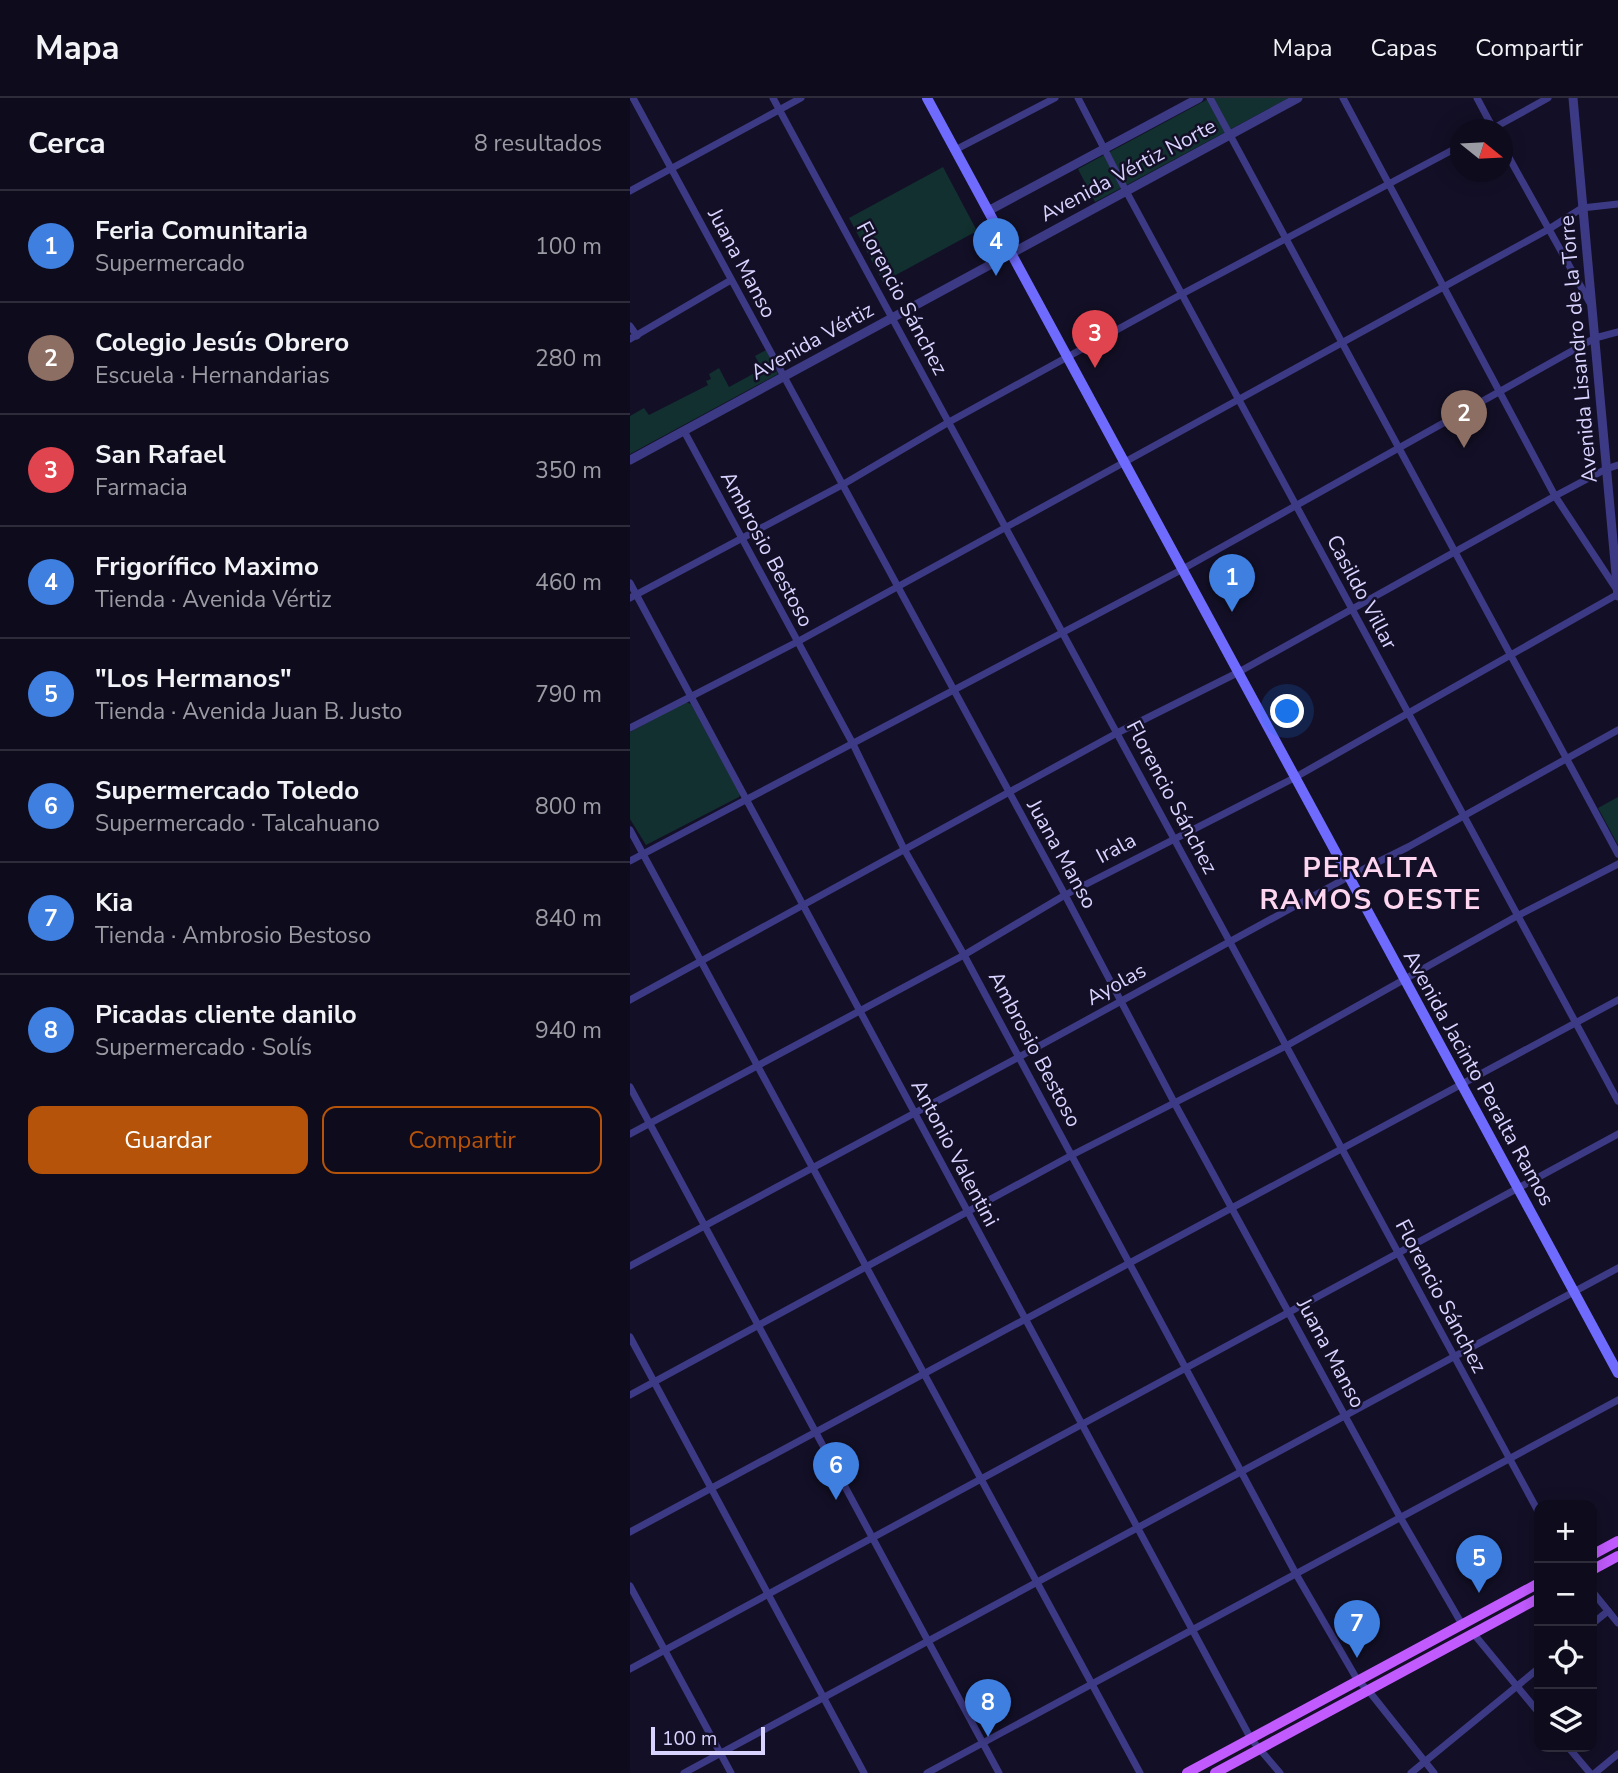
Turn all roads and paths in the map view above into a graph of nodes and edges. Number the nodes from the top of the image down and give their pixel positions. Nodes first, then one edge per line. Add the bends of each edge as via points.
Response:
1 (633, 98) edge
2 (773, 98) edge
3 (801, 98) edge
4 (927, 98) edge
5 (1055, 98) edge
6 (1078, 98) edge
7 (1199, 98) edge
8 (1210, 98) edge
9 (1298, 98) edge
10 (1343, 98) edge
11 (1477, 98) edge
12 (1548, 98) edge
13 (1573, 98) edge
14 (779, 110) junction
15 (1487, 119) edge
16 (1510, 119) edge
17 (1230, 135) junction
18 (1104, 149) junction
19 (955, 150) junction
20 (1450, 152) edge
21 (1513, 163) edge
22 (671, 169) junction
23 (1390, 185) junction
24 (630, 191) edge
25 (1126, 191) junction
26 (1618, 204) edge
27 (1583, 208) junction
28 (988, 211) junction
29 (1549, 229) junction
30 (1285, 239) junction
31 (1011, 253) junction
32 (731, 280) junction
33 (1443, 288) junction
34 (1182, 294) junction
35 (1591, 305) junction
36 (892, 317) junction
37 (630, 327) edge
38 (1618, 332) edge
39 (634, 338) edge
40 (1594, 338) junction
41 (1342, 344) junction
42 (1067, 359) junction
43 (783, 376) junction
44 (1499, 391) junction
45 (1240, 400) junction
46 (949, 422) junction
47 (684, 431) junction
48 (1398, 448) junction
49 (630, 460) edge
50 (1123, 463) junction
51 (1618, 465) edge
52 (1606, 469) junction
53 (842, 485) junction
54 (1555, 496) junction
55 (1296, 505) junction
56 (1004, 527) junction
57 (742, 538) junction
58 (1454, 552) junction
59 (1181, 570) junction
60 (630, 583) edge
61 (897, 586) junction
62 (1618, 594) edge
63 (633, 596) edge
64 (1351, 608) junction
65 (1062, 631) junction
66 (797, 642) junction
67 (1510, 656) junction
68 (1237, 673) junction
69 (953, 690) junction
70 (691, 695) junction
71 (1409, 714) junction
72 (630, 728) edge
73 (1618, 730) edge
74 (1117, 733) junction
75 (853, 744) junction
76 (1566, 759) junction
77 (1294, 778) junction
78 (1008, 793) junction
79 (747, 798) junction
80 (1463, 815) junction
81 (630, 830) edge
82 (1174, 837) junction
83 (904, 849) junction
84 (643, 854) junction
85 (1618, 854) edge
86 (630, 861) edge
87 (1618, 864) edge
88 (1348, 877) junction
89 (1065, 895) junction
90 (803, 904) junction
91 (1517, 916) junction
92 (1230, 942) junction
93 (964, 955) junction
94 (701, 962) junction
95 (1404, 981) junction
96 (630, 1000) edge
97 (1618, 1000) edge
98 (1121, 1001) junction
99 (858, 1012) junction
100 (1575, 1023) junction
101 (1286, 1046) junction
102 (1019, 1057) junction
103 (757, 1065) junction
104 (1460, 1083) junction
105 (630, 1087) edge
106 (1618, 1101) edge
107 (1175, 1104) junction
108 (914, 1114) junction
109 (650, 1123) junction
110 (1618, 1133) edge
111 (630, 1134) edge
112 (1341, 1148) junction
113 (1072, 1155) junction
114 (813, 1168) junction
115 (1517, 1189) junction
116 (1232, 1206) junction
117 (967, 1212) junction
118 (705, 1226) junction
119 (1398, 1253) junction
120 (1129, 1262) junction
121 (630, 1266) edge
122 (866, 1267) junction
123 (1618, 1268) edge
124 (1574, 1292) junction
125 (1290, 1312) junction
126 (1024, 1319) junction
127 (758, 1325) junction
128 (630, 1338) edge
129 (1454, 1356) junction
130 (1186, 1368) junction
131 (924, 1373) junction
132 (1618, 1373) edge
133 (653, 1382) junction
134 (630, 1395) edge
135 (1618, 1400) edge
136 (1345, 1415) junction
137 (1081, 1425) junction
138 (816, 1432) junction
139 (1509, 1458) junction
140 (1241, 1472) junction
141 (981, 1479) junction
142 (710, 1489) junction
143 (1534, 1504) edge
144 (1400, 1517) junction
145 (1137, 1528) junction
146 (630, 1532) edge
147 (873, 1537) junction
148 (1618, 1541) edge
149 (1597, 1552) edge
150 (1618, 1556) edge
151 (1597, 1567) edge
152 (1296, 1574) junction
153 (1037, 1582) junction
154 (630, 1586) edge
155 (1534, 1586) edge
156 (768, 1594) junction
157 (1597, 1597) edge
158 (1534, 1601) edge
159 (1608, 1611) junction
160 (1597, 1620) edge
161 (1618, 1623) edge
162 (1462, 1625) junction
163 (1192, 1630) junction
164 (1474, 1633) junction
165 (928, 1641) junction
166 (665, 1650) junction
167 (630, 1668) edge
168 (1534, 1672) edge
169 (1358, 1681) junction
170 (1093, 1685) junction
171 (1517, 1686) junction
172 (1368, 1690) junction
173 (824, 1698) junction
174 (1534, 1707) edge
175 (1251, 1738) junction
176 (984, 1744) junction
177 (1260, 1749) junction
178 (1573, 1752) edge
179 (721, 1753) junction
180 (1618, 1754) edge
181 (1425, 1762) junction
182 (684, 1773) edge
183 (731, 1773) edge
184 (864, 1773) edge
185 (927, 1773) edge
186 (999, 1773) edge
187 (1140, 1773) edge
188 (1187, 1773) edge
189 (1215, 1773) edge
190 (1280, 1773) edge
191 (1411, 1773) edge
192 (1434, 1773) edge
193 (1593, 1773) edge

1 - 22 street, Juana Manso
2 - 14 street, Florencio Sánchez
3 - 14 street
4 - 19 main road, Avenida Jacinto Peralta Ramos
5 - 19 street
6 - 18 street, Casildo Villar
7 - 18 street
8 - 17 street
9 - 17 street, Avenida Vértiz Norte
10 - 23 street
11 - 15 street
12 - 16 street
13 - 27 street, Avenida Lisandro de la Torre
14 - 22 street
14 - 36 street, Florencio Sánchez
17 - 25 street, Avenida Vértiz Norte
17 - 30 street
18 - 25 street, Casildo Villar
18 - 28 street
19 - 28 main road, Avenida Jacinto Peralta Ramos
20 - 23 street
21 - 29 street
22 - 24 street
22 - 32 street, Juana Manso
23 - 30 street
23 - 33 street
25 - 31 street, Avenida Vértiz Norte
25 - 34 street, Casildo Villar
26 - 27 street
27 - 29 street
27 - 35 street, Avenida Lisandro de la Torre
28 - 31 main road, Avenida Jacinto Peralta Ramos
29 - 33 street
29 - 35 street
30 - 34 street
30 - 41 street
31 - 36 street, Avenida Vértiz
31 - 42 main road, Avenida Jacinto Peralta Ramos
32 - 39 street
32 - 43 street, Juana Manso
33 - 41 street
33 - 44 street
34 - 42 street
34 - 45 street, Casildo Villar
35 - 40 street, Avenida Lisandro de la Torre
36 - 43 street, Avenida Vértiz
36 - 46 street, Florencio Sánchez
37 - 39 street
38 - 40 street
40 - 44 street
40 - 52 street, Avenida Lisandro de la Torre
41 - 45 street
41 - 48 street
42 - 46 street
42 - 50 main road, Avenida Jacinto Peralta Ramos
43 - 47 street, Avenida Vértiz
43 - 53 street, Juana Manso
44 - 48 street
44 - 54 street
45 - 50 street
45 - 55 street, Casildo Villar
46 - 53 street
46 - 56 street, Florencio Sánchez
47 - 49 street, Avenida Vértiz
47 - 57 street, Ambrosio Bestoso
48 - 55 street
48 - 58 street
50 - 56 street
50 - 59 main road, Avenida Jacinto Peralta Ramos
51 - 52 street
52 - 54 street
52 - 62 street, Avenida Lisandro de la Torre
53 - 57 street
53 - 61 street, Juana Manso
54 - 58 street
54 - 62 street
55 - 59 street
55 - 64 street, Casildo Villar
56 - 61 street
56 - 65 street, Florencio Sánchez
57 - 63 street
57 - 66 street, Ambrosio Bestoso
58 - 64 street
58 - 67 street
59 - 65 street
59 - 68 main road, Avenida Jacinto Peralta Ramos
60 - 63 street, Antonio Valentini
61 - 66 street
61 - 69 street, Juana Manso
62 - 67 street, Irala
63 - 70 street, Antonio Valentini
64 - 68 street
64 - 71 street, Casildo Villar
65 - 69 street
65 - 74 street, Florencio Sánchez
66 - 70 street
66 - 75 street, Ambrosio Bestoso
67 - 71 street, Irala
67 - 76 street
68 - 74 street
68 - 77 main road, Avenida Jacinto Peralta Ramos
69 - 75 street
69 - 78 street, Juana Manso
70 - 72 street
70 - 79 street, Antonio Valentini
71 - 77 street, Irala
71 - 80 street, Casildo Villar
73 - 76 street, Ayolas
74 - 78 street
74 - 82 street, Florencio Sánchez
75 - 79 street
75 - 83 street, Ambrosio Bestoso
76 - 80 street, Ayolas
76 - 85 street
77 - 82 street, Irala
77 - 88 main road, Avenida Jacinto Peralta Ramos
78 - 83 street
78 - 89 street, Juana Manso
79 - 84 street
79 - 90 street, Antonio Valentini
80 - 88 street, Ayolas
80 - 91 street, Casildo Villar
81 - 84 street
82 - 89 street, Irala
82 - 92 street, Florencio Sánchez
83 - 90 street
83 - 93 street, Ambrosio Bestoso
84 - 86 street
84 - 94 street
87 - 91 street
88 - 92 street, Ayolas
88 - 95 main road, Avenida Jacinto Peralta Ramos
89 - 93 street, Irala
89 - 98 street, Juana Manso
90 - 94 street
90 - 99 street, Antonio Valentini
91 - 95 street
91 - 100 street, Casildo Villar
92 - 98 street, Ayolas
92 - 101 street, Florencio Sánchez
93 - 99 street, Irala
93 - 102 street, Ambrosio Bestoso
94 - 96 street
94 - 103 street
95 - 101 street
95 - 104 main road, Avenida Jacinto Peralta Ramos
97 - 100 street
98 - 102 street, Ayolas
98 - 107 street, Juana Manso
99 - 103 street, Irala
99 - 108 street, Antonio Valentini
100 - 104 street
100 - 106 street, Casildo Villar
101 - 107 street
101 - 112 street, Florencio Sánchez
102 - 108 street, Ayolas
102 - 113 street, Ambrosio Bestoso
103 - 109 street, Irala
103 - 114 street
104 - 112 street
104 - 115 main road, Avenida Jacinto Peralta Ramos
105 - 109 street
107 - 113 street
107 - 116 street, Juana Manso
108 - 114 street, Ayolas
108 - 117 street, Antonio Valentini
109 - 111 street, Irala
109 - 118 street
110 - 115 street
112 - 116 street
112 - 119 street, Florencio Sánchez
113 - 117 street
113 - 120 street, Ambrosio Bestoso
114 - 118 street, Ayolas
114 - 122 street
115 - 119 street
115 - 124 main road, Avenida Jacinto Peralta Ramos
116 - 120 street
116 - 125 street, Juana Manso
117 - 122 street
117 - 126 street, Antonio Valentini
118 - 121 street, Ayolas
118 - 127 street
119 - 125 street
119 - 129 street, Florencio Sánchez
120 - 126 street
120 - 130 street, Ambrosio Bestoso
122 - 127 street
122 - 131 street
123 - 124 street
124 - 129 street
124 - 132 main road, Avenida Jacinto Peralta Ramos
125 - 130 street
125 - 136 street, Juana Manso
126 - 131 street
126 - 137 street, Antonio Valentini
127 - 133 street
127 - 138 street
128 - 133 street
129 - 136 street
129 - 139 street, Florencio Sánchez
130 - 137 street
130 - 140 street, Ambrosio Bestoso
131 - 138 street
131 - 141 street
133 - 134 street
133 - 142 street
135 - 139 street
136 - 140 street
136 - 144 street, Juana Manso
137 - 141 street
137 - 145 street, Antonio Valentini
138 - 142 street
138 - 147 street
139 - 143 street, Florencio Sánchez
139 - 144 street
140 - 145 street
140 - 152 street, Ambrosio Bestoso
141 - 147 street
141 - 153 street
142 - 146 street
142 - 156 street
144 - 152 street
144 - 162 street, Juana Manso
145 - 153 street
145 - 163 street, Antonio Valentini
147 - 156 street
147 - 165 street
148 - 149 main road
150 - 151 main road
152 - 163 street
152 - 169 street, Ambrosio Bestoso
153 - 165 street
153 - 170 street
154 - 166 street
155 - 162 main road
156 - 166 street
156 - 173 street
157 - 159 street
158 - 164 main road
159 - 160 street
159 - 161 street
162 - 164 street
162 - 169 main road
163 - 170 street
163 - 175 street, Antonio Valentini
164 - 171 street
164 - 172 main road
165 - 173 street
165 - 176 street
166 - 167 street
166 - 179 street
168 - 171 street
169 - 172 street, Ambrosio Bestoso
169 - 175 main road
170 - 176 street
170 - 187 street
171 - 174 street
171 - 181 street
172 - 177 main road
172 - 181 street, Ambrosio Bestoso
173 - 179 street
173 - 184 street
175 - 177 street, Antonio Valentini
175 - 188 main road
176 - 185 street
176 - 186 street
177 - 189 main road
177 - 190 street, Antonio Valentini
178 - 193 street
179 - 182 street
179 - 183 street
180 - 193 street
181 - 191 street
181 - 192 street, Ambrosio Bestoso

